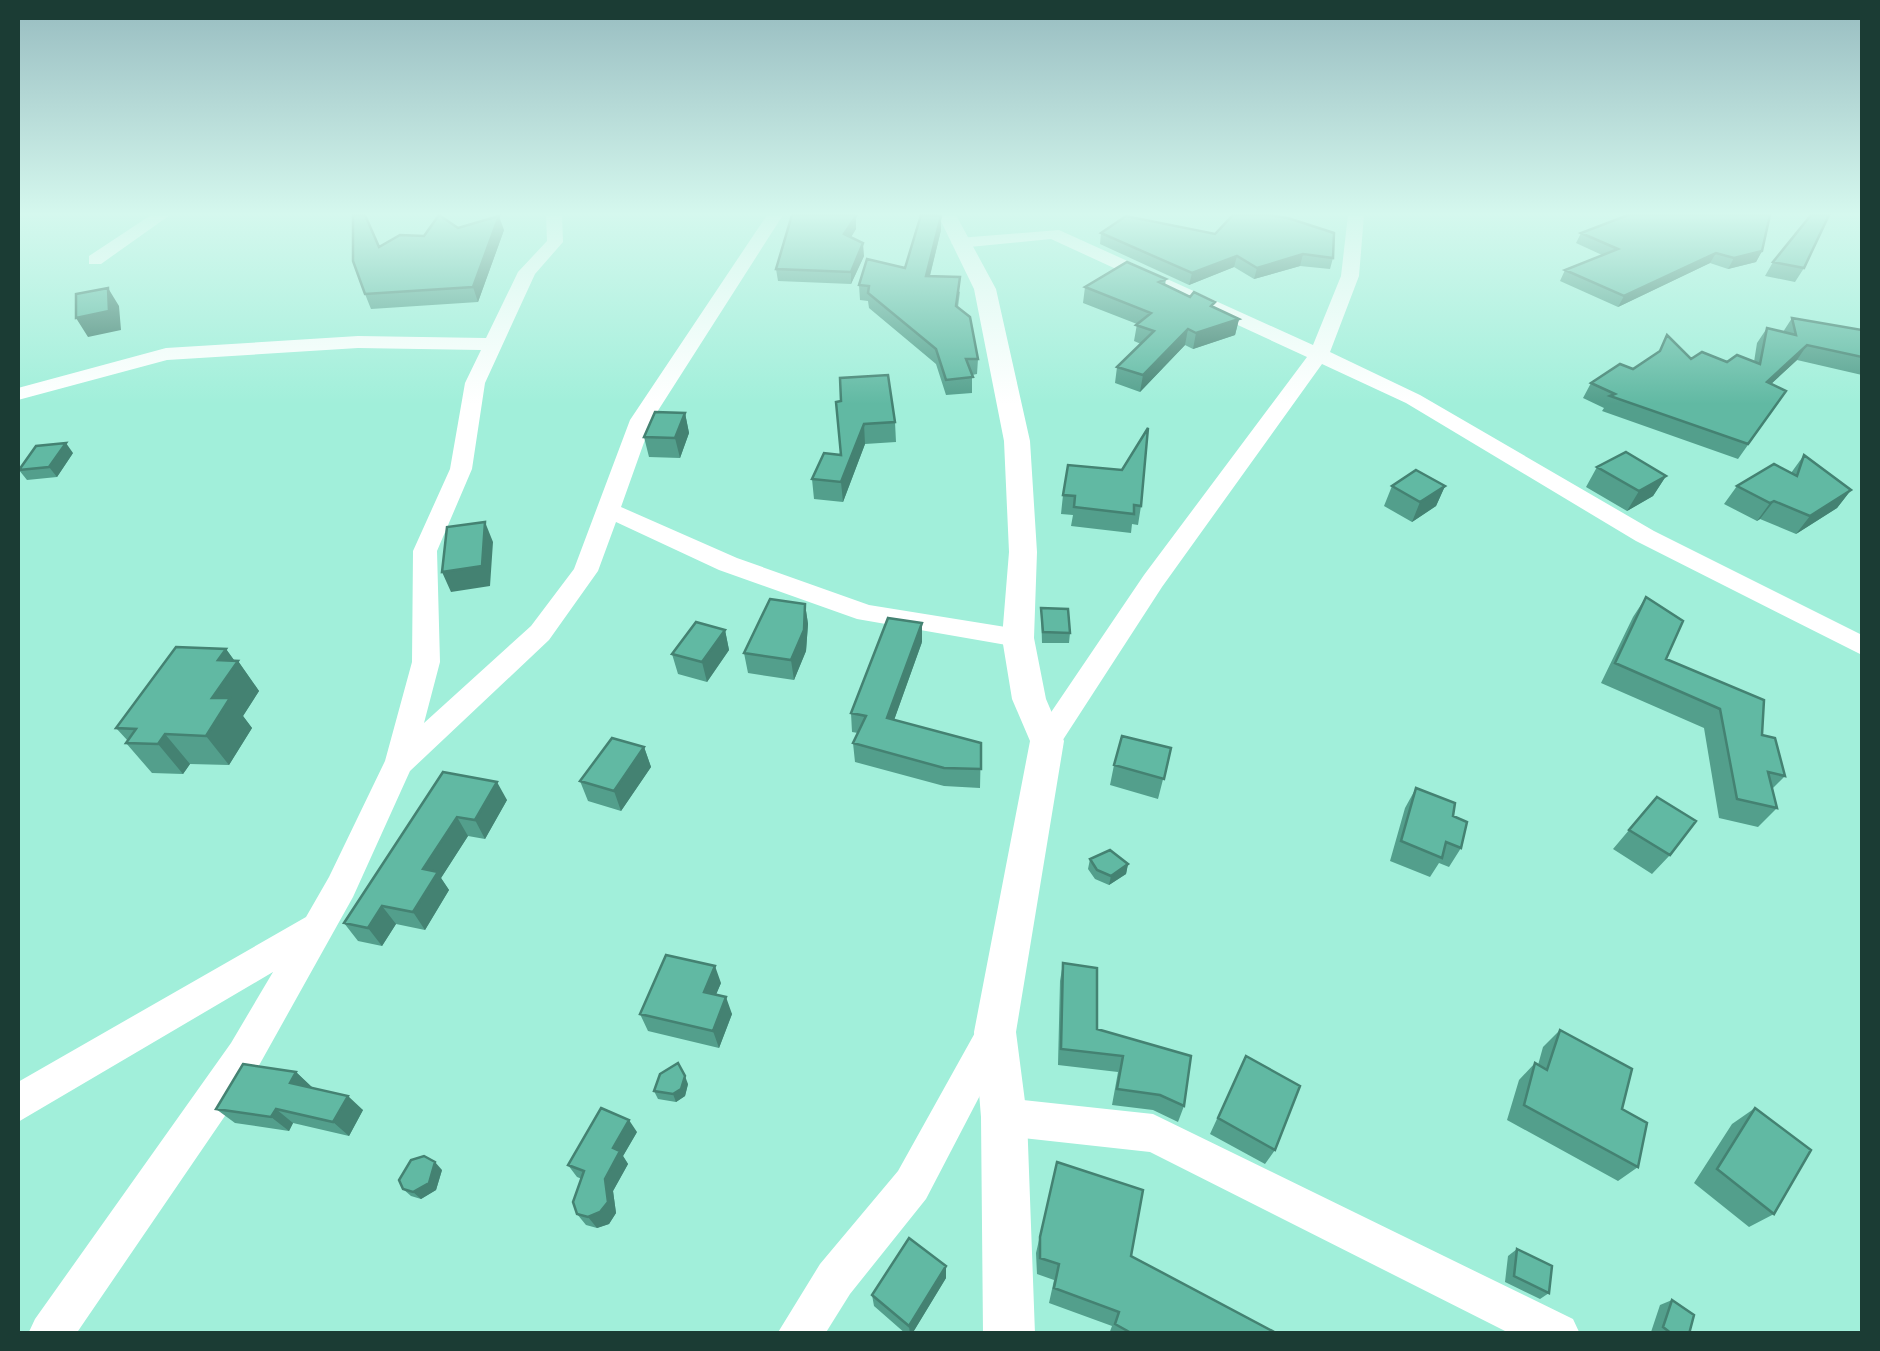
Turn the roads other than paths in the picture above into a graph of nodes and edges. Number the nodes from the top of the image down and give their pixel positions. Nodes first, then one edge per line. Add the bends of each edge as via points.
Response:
1 (524, 278) edge
2 (733, 278) edge
3 (979, 278) edge
4 (1153, 278) edge
5 (1349, 278) edge
6 (495, 344) junction
7 (1319, 354) junction
8 (18, 394) edge
9 (606, 509) junction
10 (1018, 638) junction
11 (1862, 646) edge
12 (1047, 741) junction
13 (398, 764) junction
14 (318, 928) junction
15 (995, 1032) junction
16 (18, 1103) edge
17 (1004, 1117) junction
18 (50, 1334) edge
19 (799, 1334) edge
20 (1009, 1334) edge
21 (1558, 1334) edge

1 - 6 street
2 - 9 street via 640,420
3 - 10 street via 1017,441
4 - 7 street
5 - 7 street
6 - 8 street via 358,342 166,354
6 - 13 street via 475,383 461,469 425,551 426,662
7 - 11 street via 1413,399 1660,544
7 - 12 street
9 - 10 street via 728,564 866,613
9 - 13 street via 586,571 540,632
10 - 12 street via 1029,699
12 - 15 street
13 - 14 street
14 - 16 street
14 - 18 street via 244,1056
15 - 17 street
15 - 19 street via 912,1184
17 - 20 street
17 - 21 street via 1153,1133

